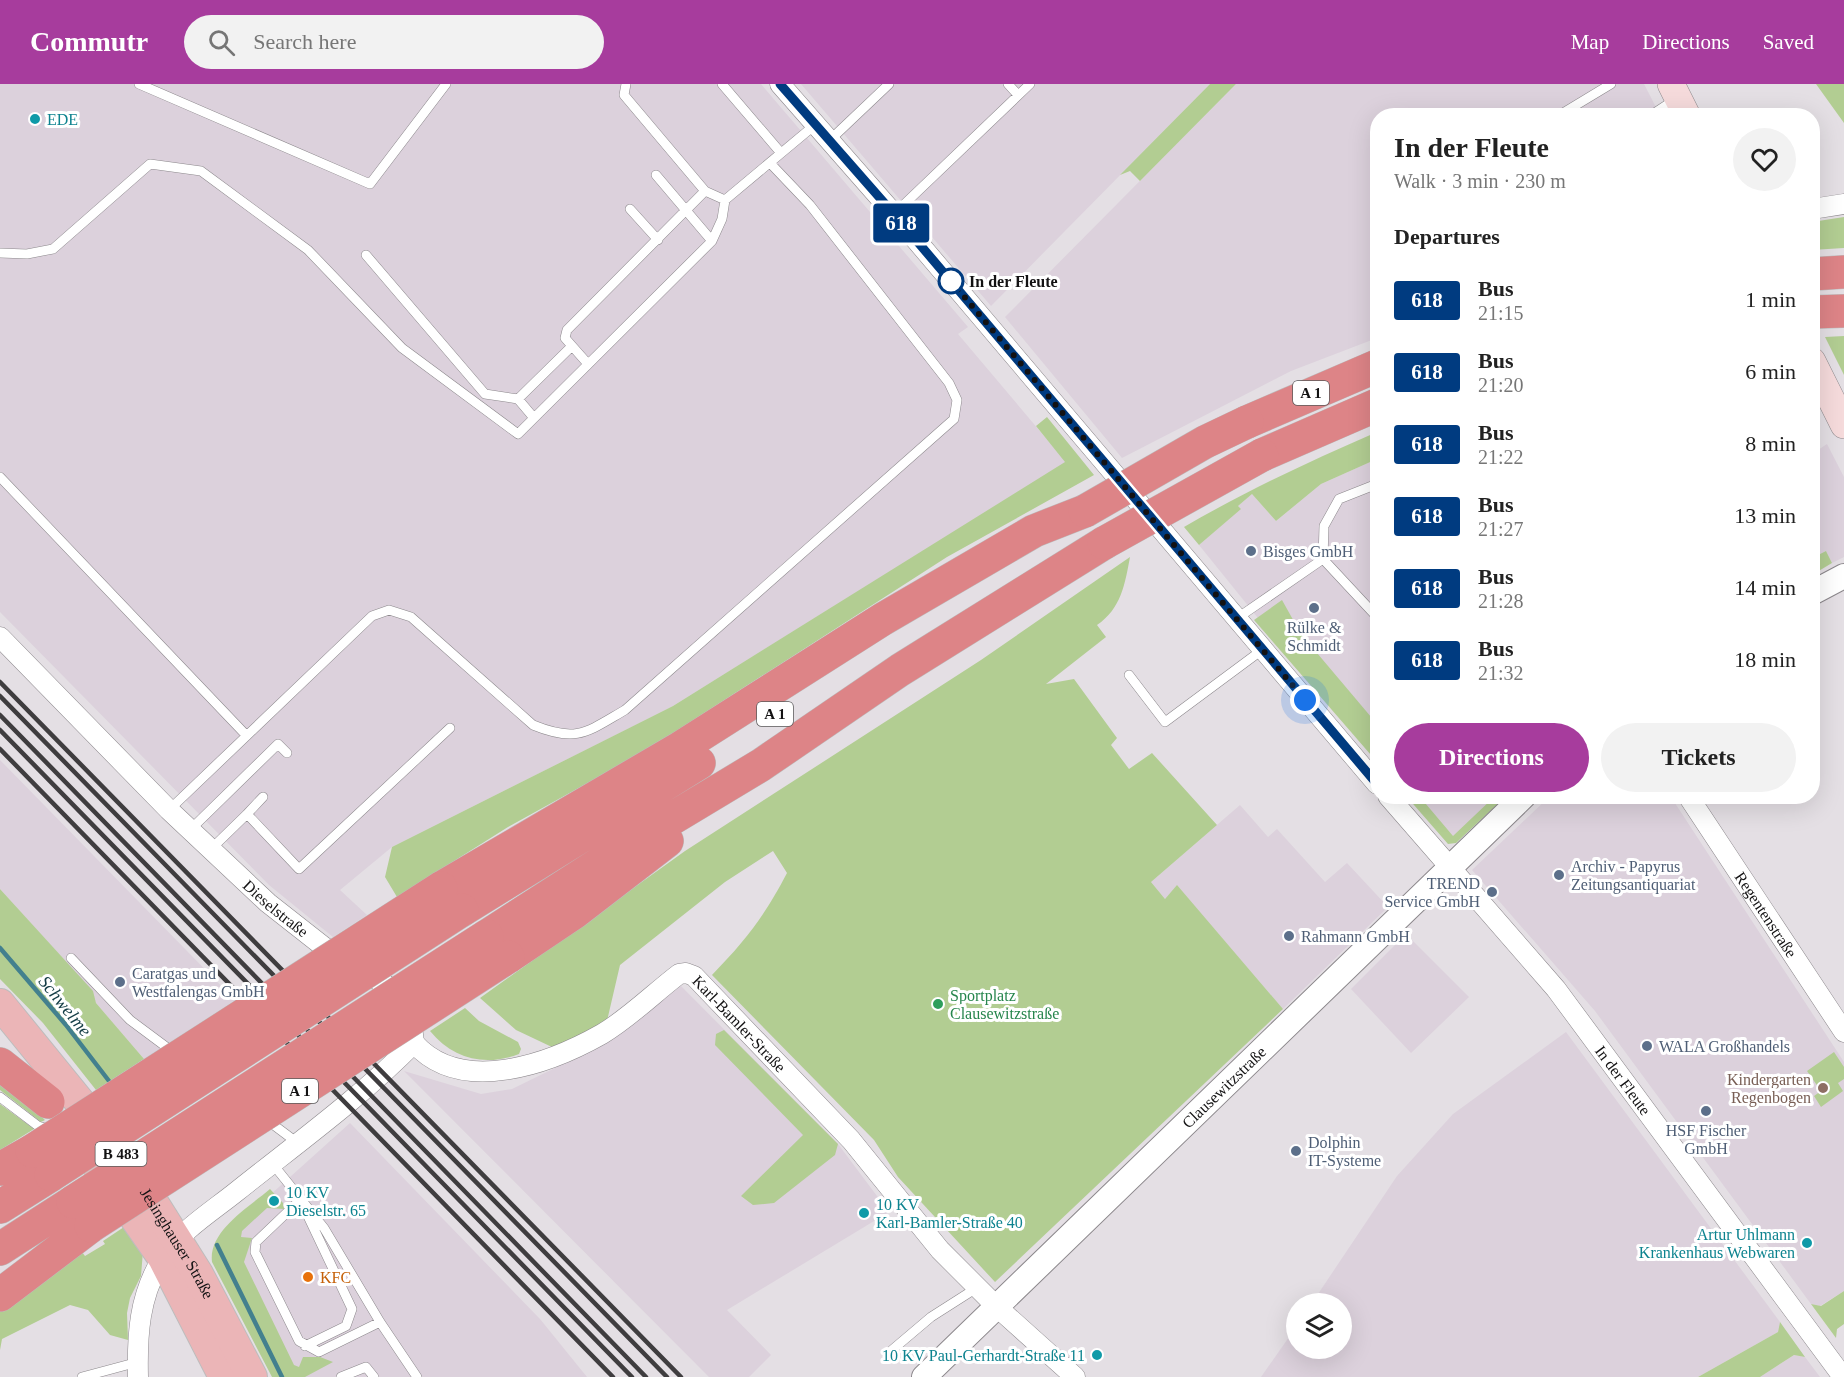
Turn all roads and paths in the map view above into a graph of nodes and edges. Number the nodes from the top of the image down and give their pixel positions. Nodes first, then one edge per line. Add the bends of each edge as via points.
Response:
1 (139, 84) edge
2 (446, 84) edge
3 (626, 84) edge
4 (722, 84) edge
5 (780, 84) edge
6 (889, 84) edge
7 (1008, 84) edge
8 (1030, 84) edge
9 (1611, 84) edge
10 (1018, 95) junction
11 (1678, 99) edge
12 (1571, 108) edge
13 (1663, 108) edge
14 (816, 124) junction
15 (830, 140) junction
16 (781, 153) junction
17 (770, 162) junction
18 (656, 175) dead end
19 (705, 191) junction
20 (725, 200) junction
21 (1844, 204) edge
22 (1820, 208) edge
23 (630, 209) dead end
24 (687, 211) junction
25 (894, 214) junction
26 (658, 240) junction
27 (712, 241) junction
28 (0, 253) edge
29 (366, 255) dead end
30 (1844, 272) edge
31 (1820, 274) edge
32 (572, 346) junction
33 (588, 364) junction
34 (1370, 369) edge
35 (1820, 377) edge
36 (485, 394) junction
37 (518, 399) junction
38 (475, 402) junction
39 (1370, 408) edge
40 (534, 418) junction
41 (1844, 425) edge
42 (0, 477) edge
43 (1370, 487) edge
44 (1323, 559) junction
45 (1844, 576) edge
46 (1820, 589) edge
47 (1370, 609) edge
48 (1235, 619) junction
49 (0, 637) edge
50 (1262, 650) junction
51 (1129, 675) dead end
52 (450, 728) dead end
53 (246, 735) junction
54 (287, 753) dead end
55 (1370, 776) edge
56 (263, 798) dead end
57 (1395, 804) edge
58 (1516, 804) edge
59 (1693, 804) edge
60 (169, 810) junction
61 (247, 814) junction
62 (189, 830) junction
63 (210, 850) junction
64 (1450, 868) junction
65 (71, 958) dead end
66 (0, 1004) edge
67 (1844, 1032) edge
68 (414, 1043) junction
69 (0, 1045) edge
70 (186, 1061) dead end
71 (0, 1064) edge
72 (196, 1068) dead end
73 (214, 1082) dead end
74 (224, 1089) dead end
75 (0, 1097) edge
76 (48, 1102) junction
77 (242, 1102) dead end
78 (252, 1109) dead end
79 (74, 1137) junction
80 (299, 1144) junction
81 (41, 1163) junction
82 (272, 1163) junction
83 (0, 1169) edge
84 (302, 1204) junction
85 (0, 1208) edge
86 (82, 1214) junction
87 (0, 1249) edge
88 (170, 1250) junction
89 (978, 1287) junction
90 (0, 1295) edge
91 (997, 1307) junction
92 (380, 1322) junction
93 (305, 1346) junction
94 (892, 1350) dead end
95 (138, 1370) edge
96 (82, 1377) edge
97 (224, 1377) edge
98 (252, 1377) edge
99 (341, 1377) edge
100 (374, 1377) edge
101 (417, 1377) edge
102 (924, 1377) edge
103 (1075, 1377) edge
104 (1843, 1377) edge

1 - 2 lane via 370,184
3 - 19 lane via 624,95
4 - 16 lane
5 - 14 street
6 - 15 lane
7 - 10 lane
8 - 10 lane
9 - 12 lane
10 - 25 lane
11 - 13 lane
14 - 15 street
14 - 16 lane
15 - 25 street
16 - 17 lane
17 - 20 lane
17 - 53 lane via 810,205 949,383 957,400 954,419 625,710 584,734 555,734 533,725 411,617 389,610 372,616
18 - 24 lane
19 - 20 lane
19 - 24 lane
20 - 27 lane
21 - 22 street
23 - 26 lane
24 - 26 lane
24 - 27 lane
25 - 48 street
26 - 32 lane via 567,330 565,338
27 - 33 lane
28 - 38 lane via 27,254 53,249 150,164 201,171 309,250 402,348
29 - 36 lane
30 - 31 highway
32 - 33 lane
32 - 37 lane
33 - 40 lane
34 - 81 highway, A 1, bridge via 1205,442 1085,511 1034,531 873,626
35 - 41 main road
36 - 37 lane
36 - 38 lane
37 - 40 lane
38 - 40 lane via 518,434
39 - 86 highway, A 1, bridge via 1237,468 1104,543 900,670 733,782 633,842 498,946
42 - 53 lane
43 - 44 lane via 1339,499 1324,526
44 - 47 lane
44 - 48 lane
45 - 46 street
48 - 50 street
49 - 60 street, Dieselstraße
50 - 51 lane via 1165,722
50 - 55 street
52 - 61 lane via 299,869
53 - 60 lane
54 - 62 lane via 278,744
56 - 61 lane
57 - 64 street, In der Fleute
58 - 64 street, Clausewitzstraße
59 - 67 street, Regentenstraße
60 - 62 street, Dieselstraße
61 - 63 lane
62 - 63 street, Dieselstraße
63 - 68 street, Dieselstraße via 299,928 394,990 411,1018
64 - 91 street, Clausewitzstraße
64 - 104 street, In der Fleute via 1556,989
65 - 70 lane via 130,1020
66 - 88 main road, Jesinghauser Straße / B 483 via 135,1174
68 - 80 street
68 - 89 street, Karl-Bamler-Straße via 427,1058 483,1072 538,1062 604,1033 678,974 694,976 851,1140 905,1209
69 - 76 main road, Jesinghauser Straße / B 483
71 - 76 highway
72 - 73 lane
74 - 77 lane
75 - 79 lane via 38,1126
76 - 79 main road, Jesinghauser Straße / B 483
78 - 80 lane
79 - 88 main road, Jesinghauser Straße / B 483
80 - 82 street
81 - 83 highway
81 - 85 highway
82 - 84 lane
82 - 88 street via 194,1223
84 - 92 lane via 324,1228
84 - 93 lane via 256,1242 255,1252
84 - 93 lane via 352,1309 346,1326
86 - 87 highway, A 1
86 - 90 highway
88 - 95 street via 144,1296 138,1323
88 - 97 main road, Jesinghauser Straße / B 483
88 - 98 main road, Jesinghauser Straße / B 483 via 203,1282
89 - 91 street, Karl-Bamler-Straße
89 - 94 lane via 931,1317
91 - 102 street, Clausewitzstraße
91 - 103 street, Karl-Bamler-Straße
92 - 93 lane via 320,1352
92 - 101 lane
95 - 96 lane
99 - 100 lane via 366,1367

